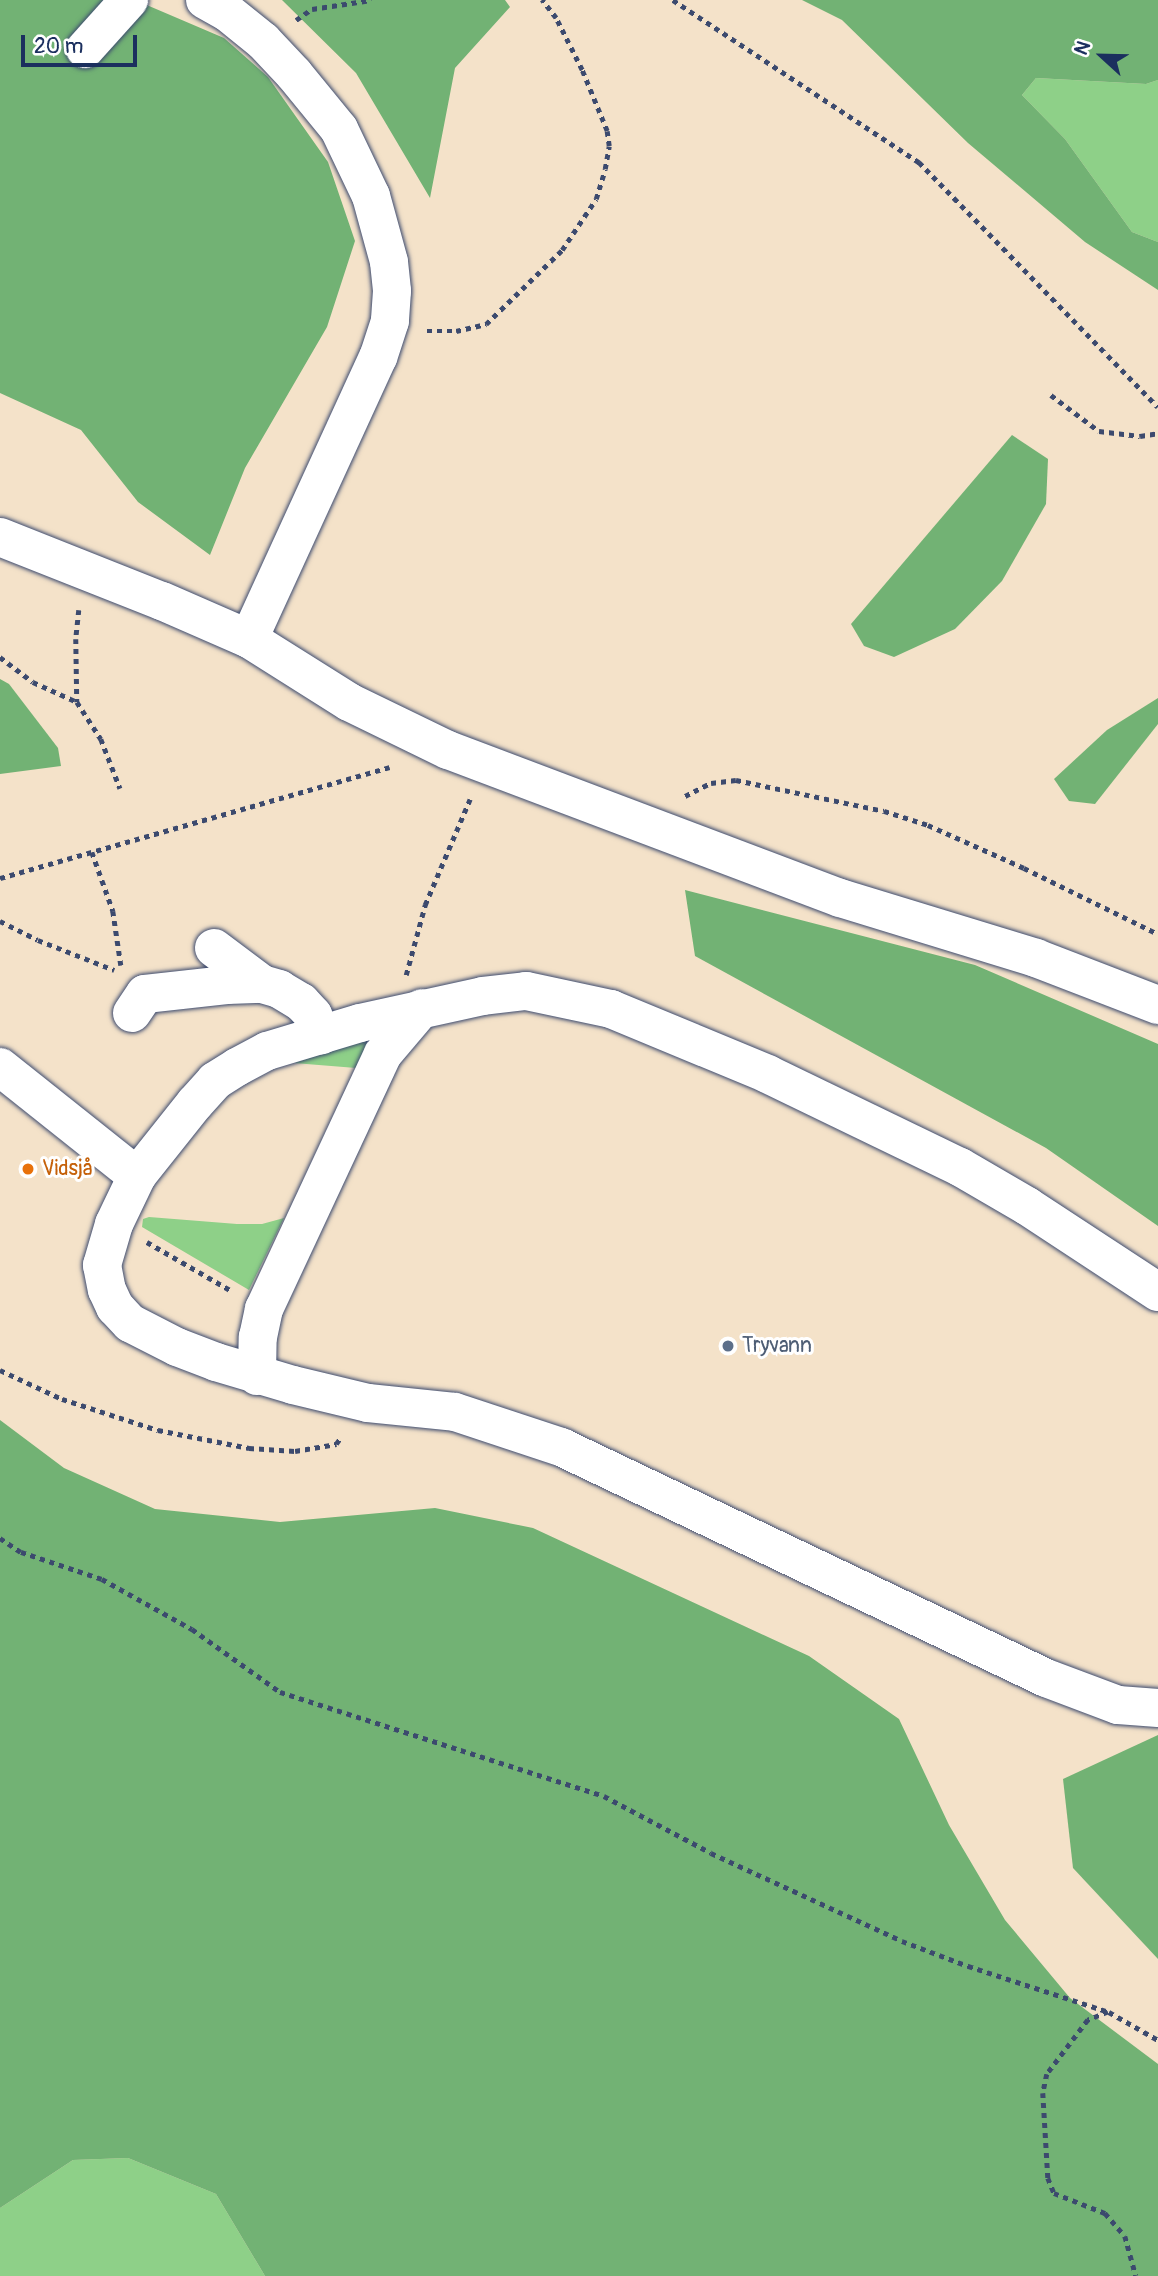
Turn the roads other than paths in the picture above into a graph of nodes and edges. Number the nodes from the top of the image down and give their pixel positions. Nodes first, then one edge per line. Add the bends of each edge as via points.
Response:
1 (129, 0) edge
2 (205, 0) edge
3 (85, 50) dead end
4 (0, 537) edge
5 (249, 639) junction
6 (214, 948) dead end
7 (262, 984) junction
8 (1158, 1005) edge
9 (410, 1011) junction
10 (132, 1013) dead end
11 (321, 1035) junction
12 (0, 1067) edge
13 (137, 1176) junction
14 (1158, 1292) edge
15 (257, 1376) junction
16 (1158, 1708) edge

1 - 3 street
2 - 5 street via 263,41 339,129 371,196 392,291 390,321 368,380
4 - 5 street
5 - 8 street via 349,702 448,750 840,898 1036,958
6 - 7 street
7 - 10 street via 145,994
7 - 11 street via 301,1002 313,1015
9 - 11 street
9 - 14 street via 526,991 611,1009 768,1074 960,1167
9 - 15 street via 383,1054 264,1309
11 - 13 street via 267,1051 215,1081
12 - 13 street
13 - 15 street via 114,1224 102,1265 115,1307 130,1323 177,1347
15 - 16 street via 368,1403 456,1412 561,1447 1046,1678 1118,1705

